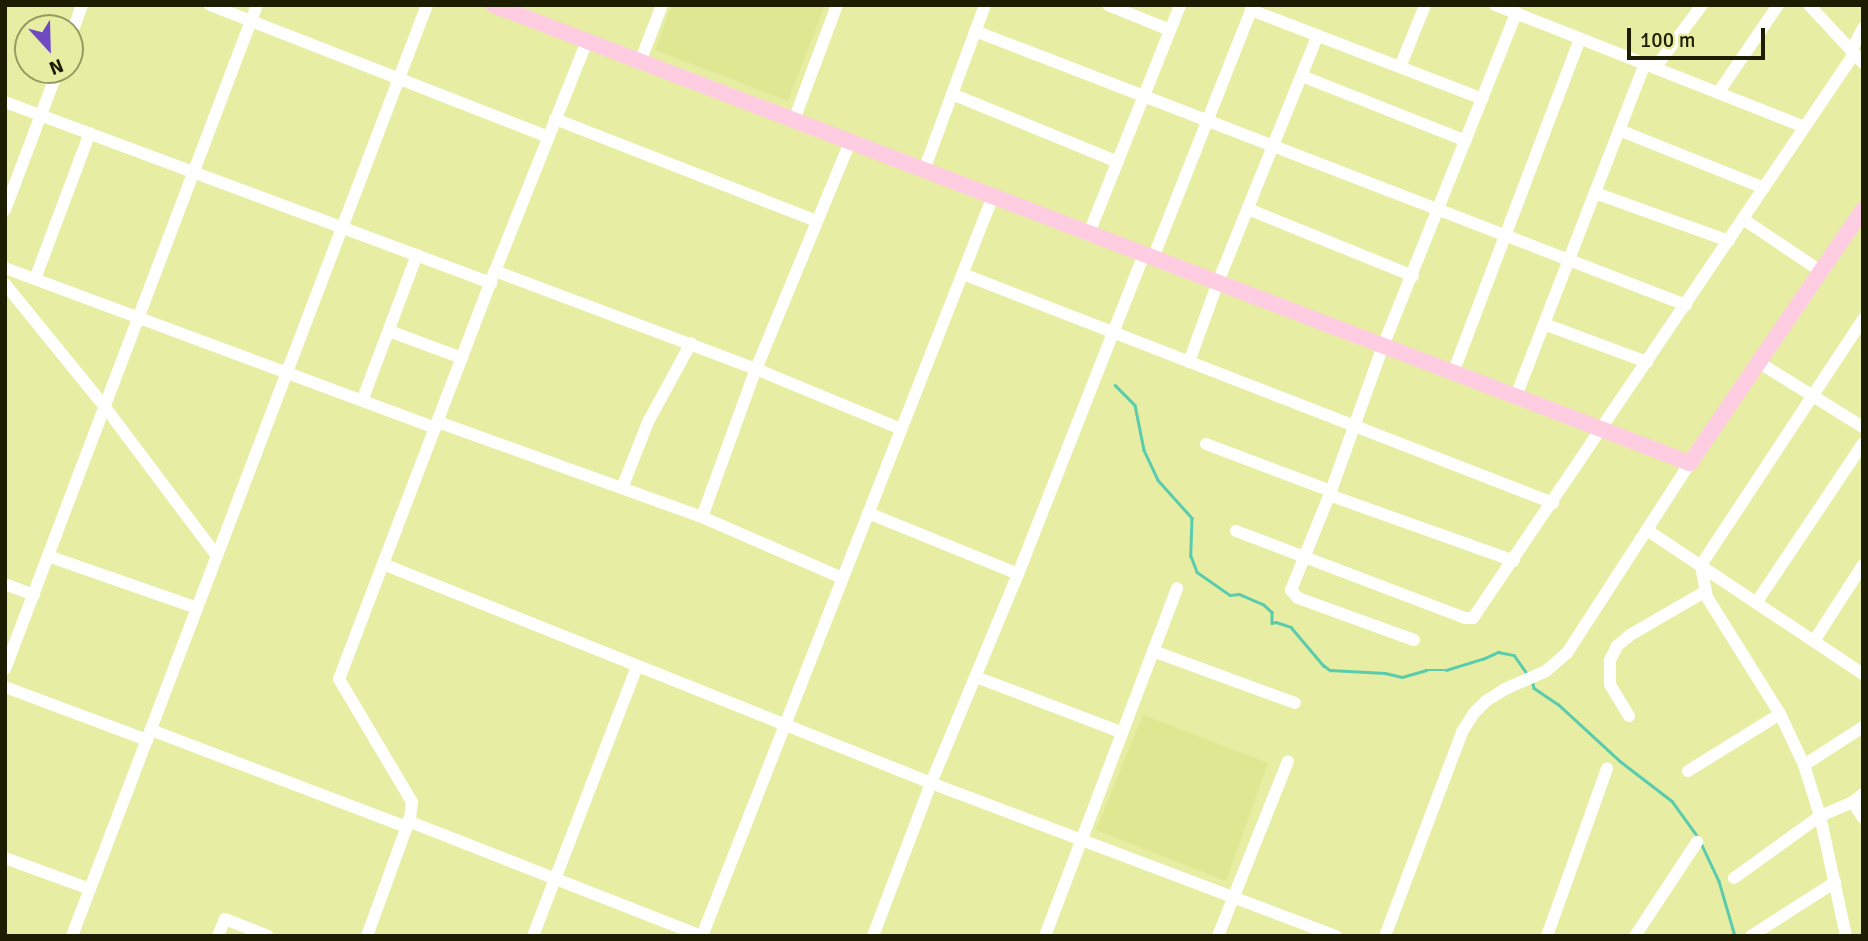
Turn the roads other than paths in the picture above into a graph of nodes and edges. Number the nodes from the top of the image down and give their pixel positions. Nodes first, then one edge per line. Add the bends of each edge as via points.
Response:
1 (210, 5) edge
2 (257, 5) edge
3 (427, 5) edge
4 (493, 5) edge
5 (662, 5) edge
6 (837, 5) edge
7 (985, 5) edge
8 (1108, 5) edge
9 (1180, 5) edge
10 (1425, 5) edge
11 (1495, 5) edge
12 (1702, 5) edge
13 (1778, 5) edge
14 (1809, 5) edge
15 (1252, 8) edge
16 (1516, 13) junction
17 (251, 20) junction
18 (1863, 28) edge
19 (1170, 30) junction
20 (975, 31) junction
21 (1318, 36) junction
22 (1580, 38) junction
23 (587, 41) junction
24 (1856, 56) edge
25 (640, 62) junction
26 (1400, 66) junction
27 (1650, 66) junction
28 (399, 76) junction
29 (1302, 76) junction
30 (53, 84) edge
31 (1718, 93) junction
32 (952, 94) junction
33 (1144, 96) junction
34 (1483, 99) junction
35 (5, 102) edge
36 (41, 115) junction
37 (555, 119) junction
38 (794, 120) junction
39 (1207, 121) junction
40 (1805, 127) junction
41 (1619, 130) junction
42 (90, 134) junction
43 (548, 137) junction
44 (1466, 141) junction
45 (850, 142) junction
46 (1274, 147) junction
47 (1118, 162) junction
48 (924, 170) junction
49 (194, 172) junction
50 (1764, 188) junction
51 (1595, 193) junction
52 (993, 196) junction
53 (1248, 209) junction
54 (1863, 209) edge
55 (5, 210) edge
56 (1439, 210) junction
57 (1743, 219) junction
58 (817, 220) junction
59 (342, 228) junction
60 (1089, 233) junction
61 (1505, 236) junction
62 (1728, 241) junction
63 (417, 256) junction
64 (1148, 256) junction
65 (1569, 260) junction
66 (5, 268) edge
67 (1822, 272) junction
68 (962, 274) junction
69 (1413, 275) junction
70 (493, 277) junction
71 (35, 279) junction
72 (1218, 282) junction
73 (5, 284) edge
74 (1685, 305) junction
75 (139, 317) junction
76 (1863, 318) edge
77 (1544, 324) junction
78 (388, 331) junction
79 (1112, 332) junction
80 (1858, 333) edge
81 (691, 343) junction
82 (1383, 346) junction
83 (462, 358) junction
84 (1189, 362) junction
85 (1647, 362) junction
86 (1758, 362) junction
87 (756, 369) junction
88 (287, 373) junction
89 (1453, 373) junction
90 (1516, 396) junction
91 (1814, 396) junction
92 (362, 401) junction
93 (104, 408) junction
94 (437, 425) junction
95 (1355, 425) junction
96 (1863, 428) edge
97 (901, 429) junction
98 (1602, 429) junction
99 (1863, 443) edge
100 (1206, 444) dead end
101 (1689, 463) junction
102 (622, 488) junction
103 (1330, 493) junction
104 (1553, 503) junction
105 (868, 513) junction
106 (702, 517) junction
107 (1647, 530) junction
108 (1236, 531) dead end
109 (48, 556) junction
110 (217, 556) junction
111 (1306, 556) junction
112 (1514, 561) junction
113 (383, 564) junction
114 (1701, 565) junction
115 (1863, 565) edge
116 (1018, 574) junction
117 (842, 578) junction
118 (5, 584) edge
119 (1177, 588) dead end
120 (1706, 591) junction
121 (34, 595) junction
122 (1756, 603) junction
123 (197, 608) junction
124 (1414, 640) dead end
125 (1814, 641) junction
126 (1153, 651) junction
127 (636, 667) junction
128 (5, 669) edge
129 (1863, 674) edge
130 (976, 677) junction
131 (5, 687) edge
132 (1295, 703) dead end
133 (1780, 714) junction
134 (1629, 716) dead end
135 (785, 725) junction
136 (1863, 727) edge
137 (1121, 732) junction
138 (149, 735) junction
139 (1288, 761) dead end
140 (1804, 765) junction
141 (1608, 768) dead end
142 (1688, 771) dead end
143 (930, 783) junction
144 (1858, 798) edge
145 (1820, 816) junction
146 (1863, 818) edge
147 (407, 824) junction
148 (1080, 838) junction
149 (1697, 842) dead end
150 (5, 858) edge
151 (555, 878) junction
152 (1734, 878) dead end
153 (1835, 882) junction
154 (90, 889) junction
155 (1232, 899) junction
156 (72, 936) edge
157 (218, 936) edge
158 (268, 936) edge
159 (367, 936) edge
160 (533, 936) edge
161 (702, 936) edge
162 (873, 936) edge
163 (1045, 936) edge
164 (1218, 936) edge
165 (1336, 936) edge
166 (1385, 936) edge
167 (1547, 936) edge
168 (1635, 936) edge
169 (1751, 936) edge
170 (1846, 936) edge

1 - 17 street
2 - 17 street
3 - 28 street
4 - 23 main road
5 - 25 street
6 - 38 street
7 - 20 street
8 - 19 street
9 - 19 street
10 - 26 street
11 - 16 street
12 - 27 street
13 - 31 street
14 - 24 street
15 - 21 street
15 - 39 street
16 - 22 street
16 - 34 street
17 - 28 street
17 - 49 street
18 - 24 street
19 - 33 street
20 - 32 street
20 - 33 street
21 - 26 street
21 - 29 street
22 - 27 street
22 - 61 street
23 - 25 main road
23 - 37 street
24 - 40 street
25 - 38 main road
26 - 34 street
27 - 31 street
27 - 41 street
28 - 43 street
28 - 59 street
29 - 44 street
29 - 46 street
30 - 36 street
31 - 40 street
32 - 47 street
32 - 48 street
33 - 39 street
33 - 47 street
34 - 44 street
35 - 36 street
36 - 42 street
36 - 55 street
37 - 43 street
37 - 58 street
38 - 45 main road
39 - 46 street
39 - 64 street
40 - 50 street
41 - 50 street
41 - 51 street
42 - 49 street
42 - 71 street
43 - 70 street
44 - 56 street
45 - 48 main road
45 - 58 street
46 - 53 street
46 - 56 street
47 - 60 street
48 - 52 main road
49 - 59 street
49 - 75 street
50 - 57 street
51 - 62 street
51 - 65 street
52 - 60 main road
52 - 68 street
53 - 69 street
53 - 72 street
54 - 67 main road
56 - 61 street
56 - 69 street
57 - 62 street
57 - 67 street
58 - 87 street
59 - 63 street
59 - 88 street
60 - 64 main road
61 - 65 street
61 - 89 street
62 - 74 street
63 - 70 street
63 - 78 street
64 - 72 main road
64 - 79 street
65 - 74 street
65 - 77 street
66 - 71 street
67 - 86 main road
68 - 79 street
68 - 97 street
69 - 82 street
70 - 81 street
70 - 83 street
71 - 75 street
72 - 82 main road
72 - 84 street
73 - 93 street
74 - 85 street
75 - 88 street
75 - 93 street
76 - 80 street
77 - 85 street
77 - 90 street
78 - 83 street
78 - 92 street
79 - 84 street
79 - 116 street
80 - 91 street
81 - 87 street
81 - 102 street via 648,422
82 - 89 main road
82 - 95 street
83 - 94 street
84 - 95 street
85 - 98 street
86 - 91 street
86 - 101 main road
87 - 97 street
87 - 106 street
88 - 92 street
88 - 110 street
89 - 90 main road
90 - 98 main road
91 - 96 street
91 - 114 street
92 - 94 street
93 - 109 street
93 - 110 street
94 - 102 street
94 - 113 street
95 - 103 street
95 - 104 street
97 - 105 street
98 - 101 main road
98 - 104 street
99 - 122 street
100 - 103 street
101 - 107 street
102 - 106 street
103 - 111 street
103 - 112 street
104 - 112 street
105 - 116 street
105 - 117 street
106 - 117 street
107 - 114 street
107 - 166 street via 1567,653 1546,671 1486,701 1462,732
108 - 111 street
109 - 121 street
109 - 123 street
110 - 123 street
111 - 112 street via 1465,618 1480,612
111 - 124 street via 1293,595
113 - 127 street
113 - 147 street via 339,679 412,802
114 - 120 street
114 - 122 street
115 - 125 street
116 - 130 street
117 - 135 street
118 - 121 street
119 - 126 street
120 - 133 street
120 - 134 street via 1617,646 1610,684
121 - 128 street
122 - 125 street
123 - 138 street
125 - 129 street
126 - 132 street
126 - 137 street
127 - 135 street
127 - 151 street
130 - 137 street
130 - 143 street
131 - 138 street
133 - 140 street
133 - 142 street
135 - 143 street
135 - 161 street
136 - 140 street
137 - 148 street
138 - 147 street
138 - 154 street
139 - 155 street
140 - 145 street
141 - 167 street
143 - 148 street
143 - 162 street
144 - 145 street
144 - 146 street
145 - 152 street
145 - 153 street
147 - 151 street
147 - 159 street
148 - 155 street
148 - 163 street
149 - 168 street
150 - 154 street
151 - 160 street
151 - 161 street
153 - 169 street
153 - 170 street
154 - 156 street
155 - 164 street
155 - 165 street
157 - 158 street via 225,919

